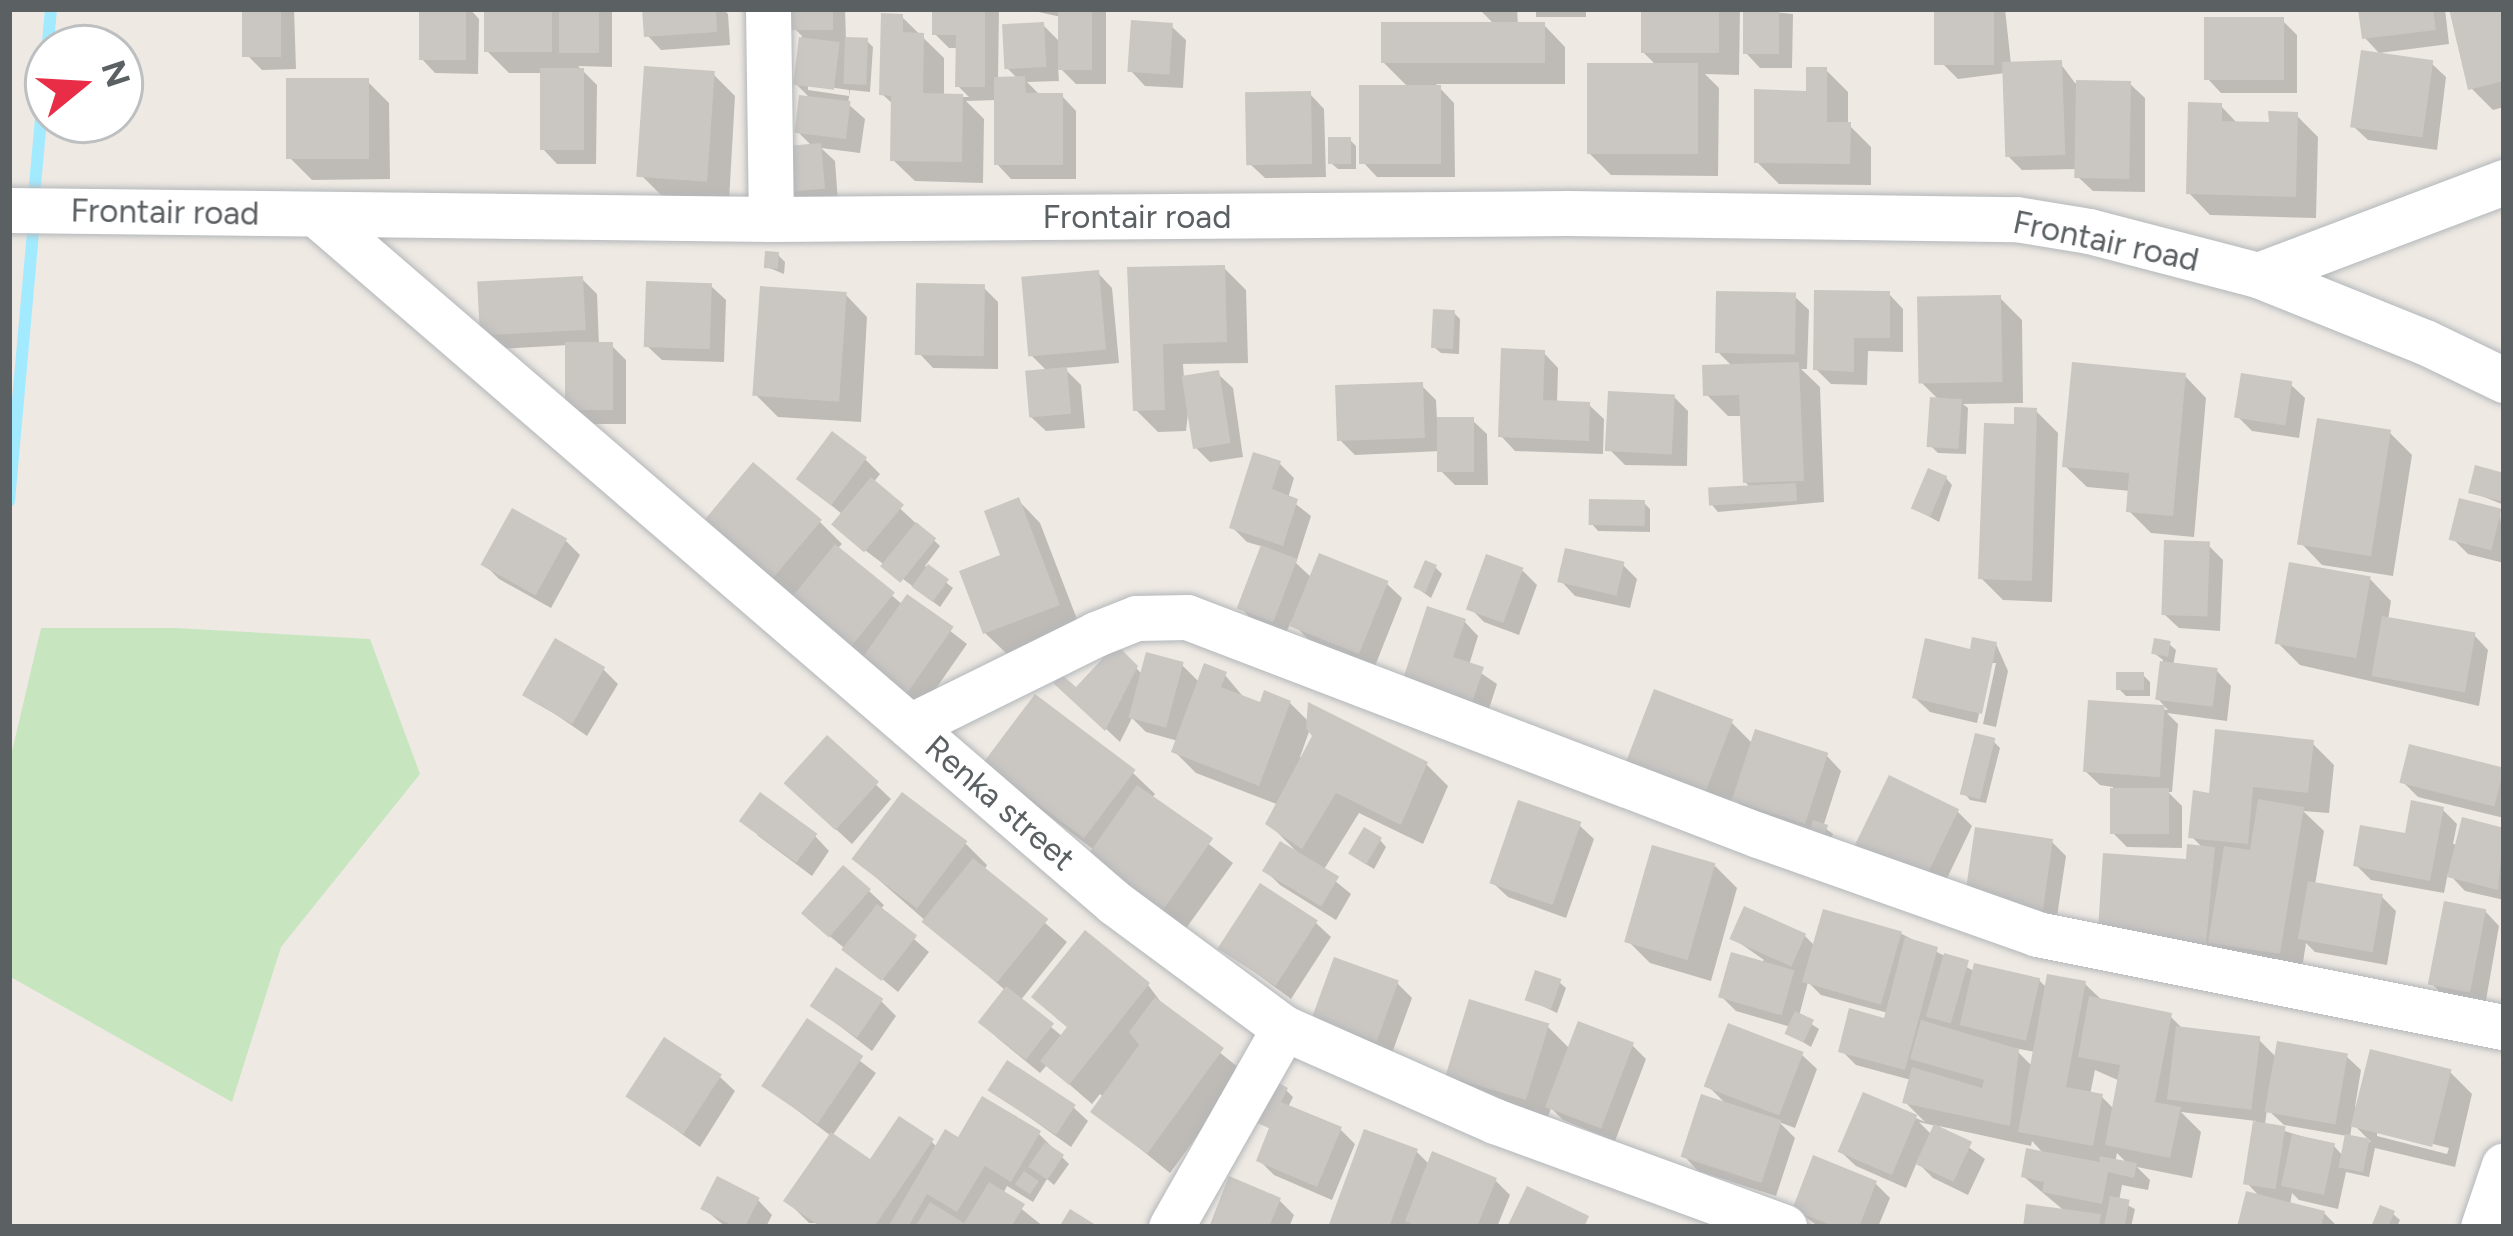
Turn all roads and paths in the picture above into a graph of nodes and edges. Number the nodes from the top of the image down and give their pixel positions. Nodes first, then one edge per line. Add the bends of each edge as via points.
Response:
1 (768, 9) edge
2 (2504, 182) edge
3 (9, 210) edge
4 (317, 214) junction
5 (771, 219) junction
6 (2258, 275) junction
7 (2504, 380) edge
8 (910, 726) junction
9 (2504, 1027) edge
10 (1284, 1028) junction
11 (2504, 1165) edge
12 (1171, 1227) edge
13 (1784, 1227) edge
14 (2482, 1227) edge

1 - 5 street
2 - 6 street
3 - 4 street, Frontair road
4 - 5 street, Frontair road
4 - 8 street, Renka street
5 - 6 street, Frontair road via 1977,217 2089,231
6 - 7 street, Frontair road
8 - 9 street via 1136,618 1187,617 2037,934
8 - 10 street, Renka street via 1115,903
10 - 12 street
10 - 13 street, Renka street via 1495,1121
11 - 14 street

